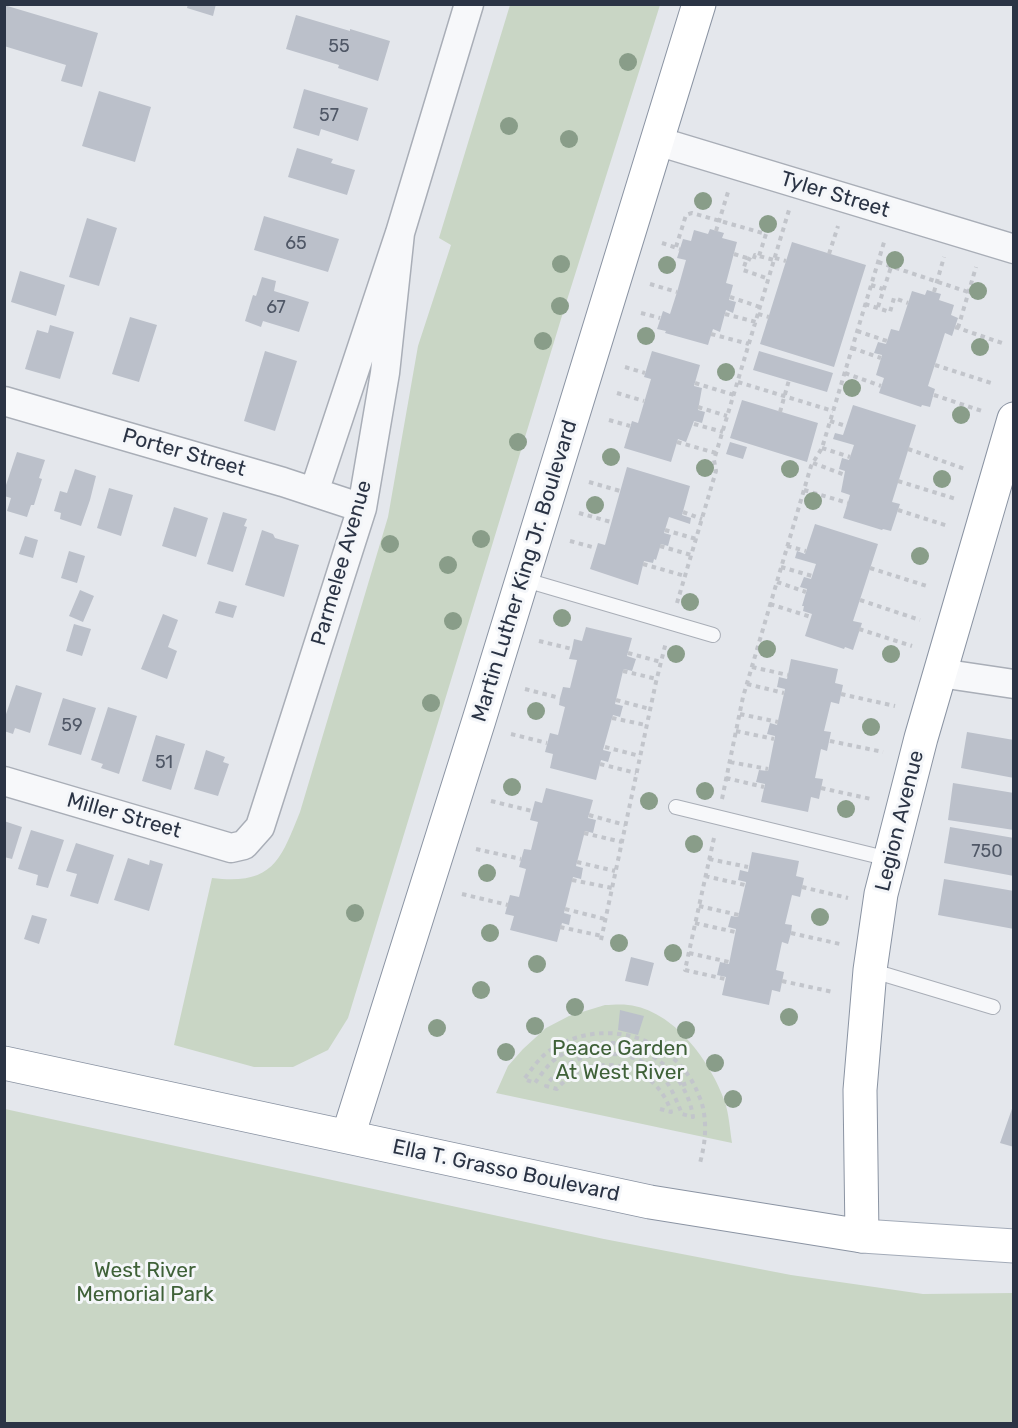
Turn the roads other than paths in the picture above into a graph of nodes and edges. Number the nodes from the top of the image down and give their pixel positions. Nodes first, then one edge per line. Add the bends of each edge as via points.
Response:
1 (469, 4) edge
2 (699, 4) edge
3 (657, 141) junction
4 (400, 233) junction
5 (1014, 249) edge
6 (4, 401) edge
7 (1012, 430) edge
8 (314, 492) junction
9 (362, 508) junction
10 (522, 579) junction
11 (713, 635) dead end
12 (940, 673) junction
13 (1014, 684) edge
14 (4, 781) edge
15 (676, 807) dead end
16 (244, 845) joint
17 (890, 859) junction
18 (870, 970) junction
19 (993, 1006) dead end
20 (4, 1063) edge
21 (348, 1136) junction
22 (862, 1236) junction
23 (1014, 1246) edge

1 - 4 street, Parmelee Avenue
2 - 3 main road, Martin Luther King Jr. Boulevard
3 - 5 street, Tyler Street
3 - 10 main road, Martin Luther King Jr. Boulevard
4 - 8 street, Parmelee Avenue
4 - 9 street, Parmelee Avenue via 385,373
6 - 8 street, Porter Street
7 - 12 main road, Legion Avenue
8 - 9 street, Porter Street
9 - 16 street, Parmelee Avenue via 260,827
10 - 11 lane
10 - 21 main road, Martin Luther King Jr. Boulevard
12 - 13 street
12 - 17 main road, Legion Avenue
14 - 16 street, Miller Street via 231,848
15 - 17 lane
17 - 18 main road, Legion Avenue
18 - 19 lane
18 - 22 main road, Legion Avenue via 860,1090
20 - 21 main road, Ella T. Grasso Boulevard
21 - 22 main road, Ella T. Grasso Boulevard via 650,1202
22 - 23 main road, Ella T. Grasso Boulevard

